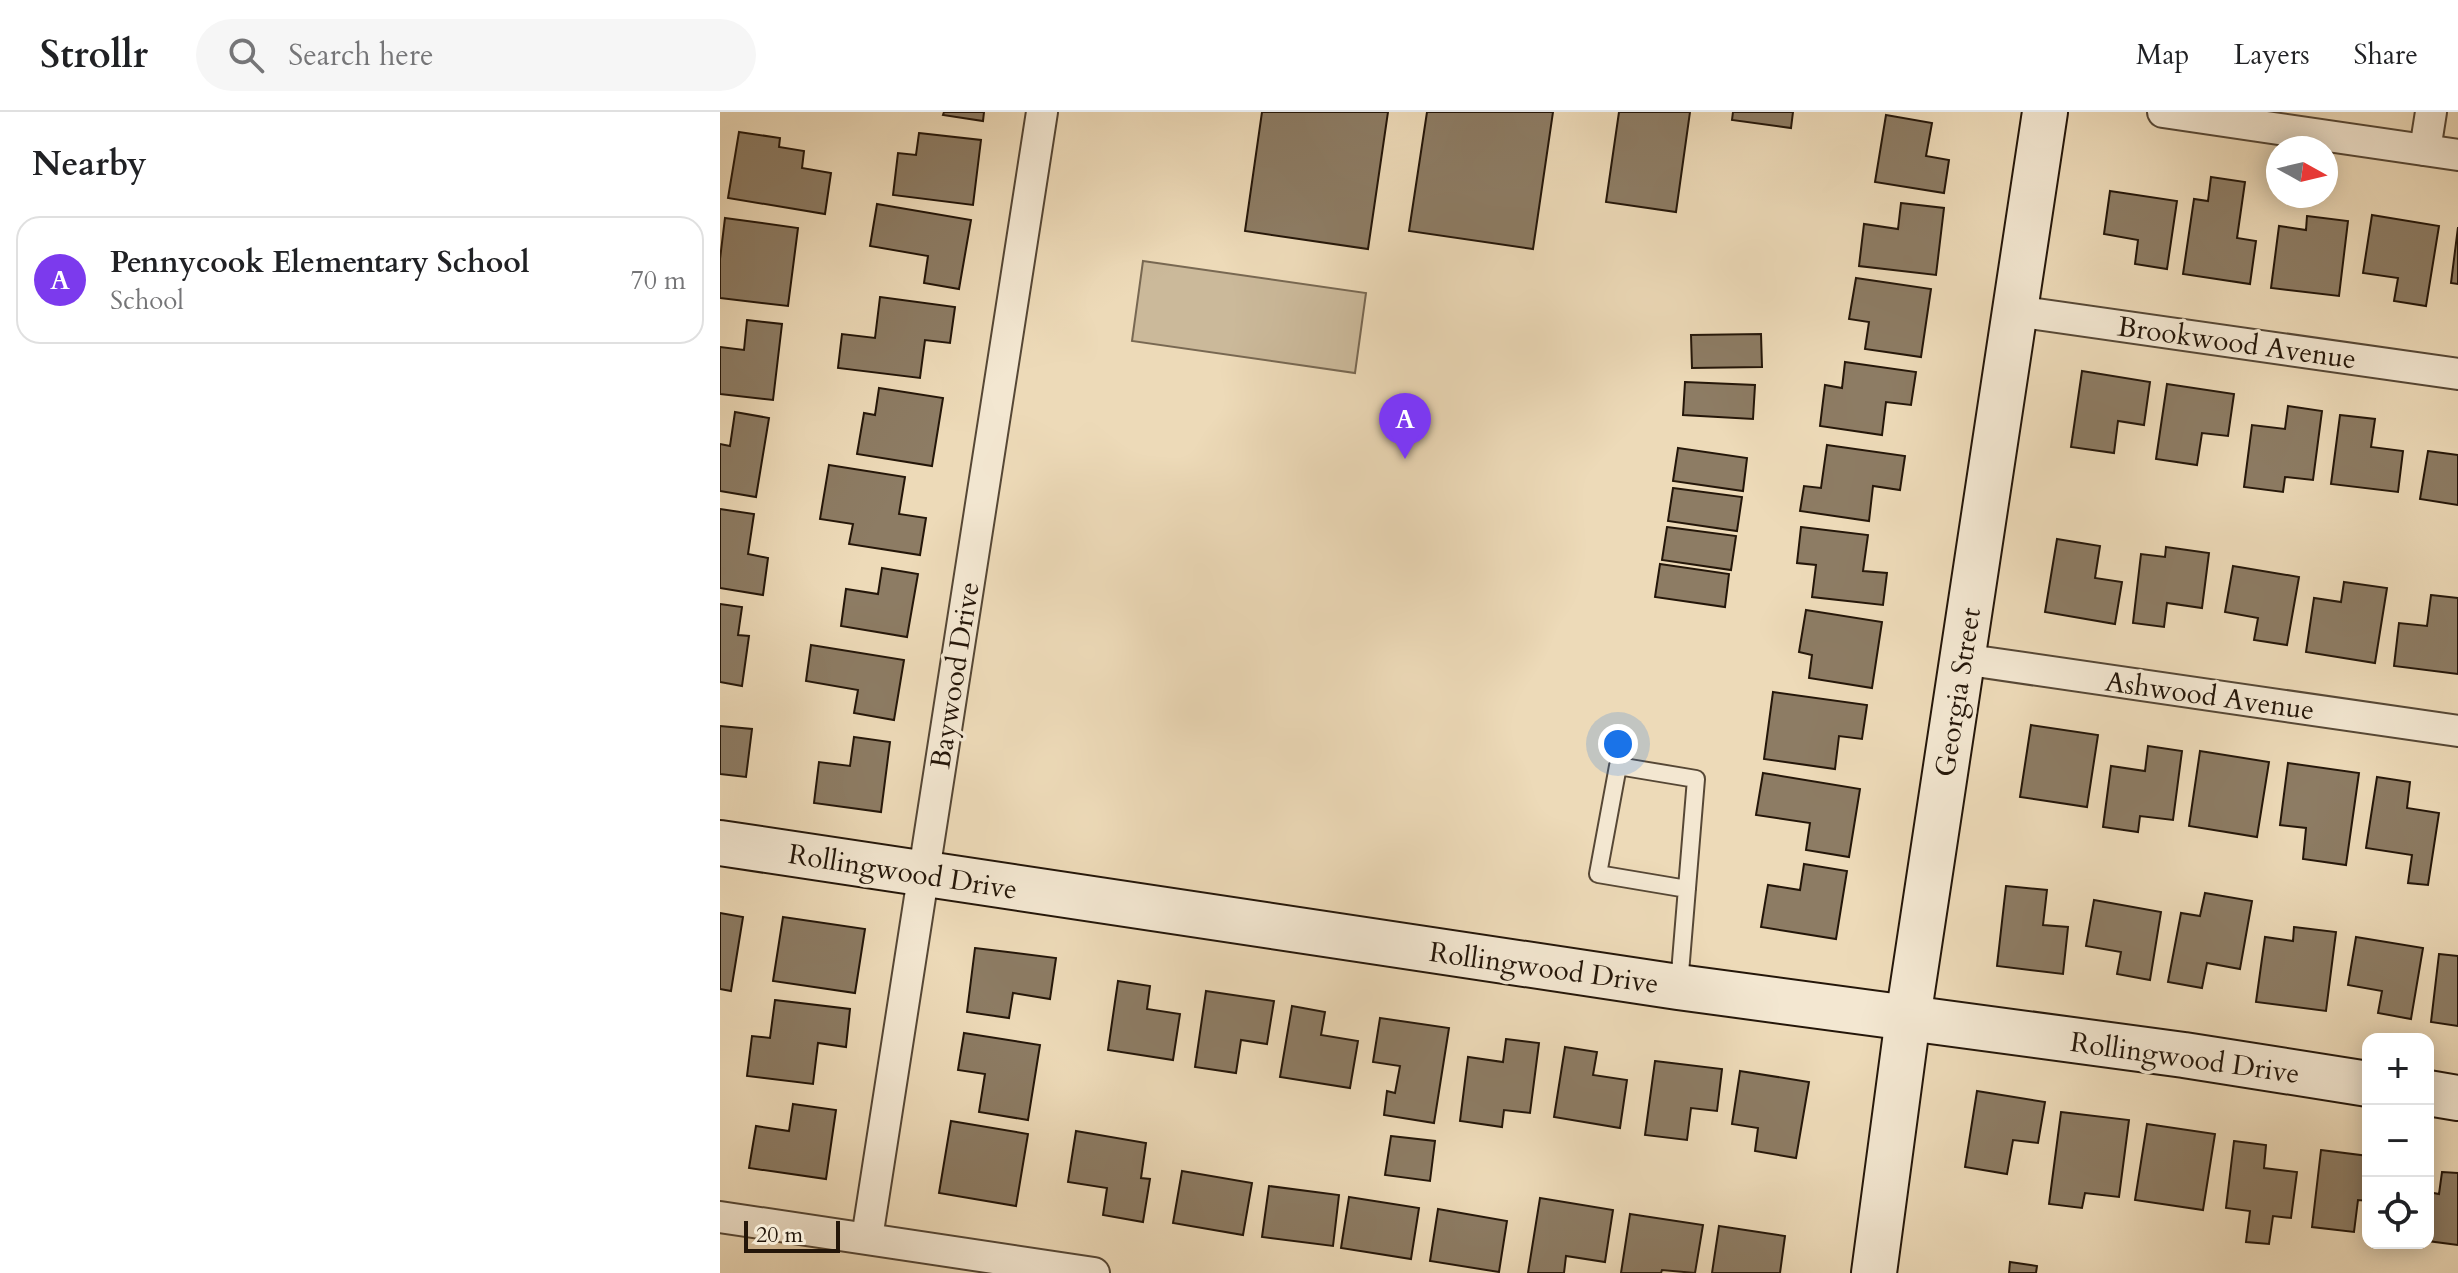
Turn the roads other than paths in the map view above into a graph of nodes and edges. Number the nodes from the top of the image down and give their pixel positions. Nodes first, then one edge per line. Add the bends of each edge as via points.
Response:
1 (1042, 112) edge
2 (2045, 112) edge
3 (2163, 112) edge
4 (2431, 112) edge
5 (2425, 150) junction
6 (2458, 155) edge
7 (2015, 311) junction
8 (2458, 374) edge
9 (1962, 659) junction
10 (2458, 731) edge
11 (720, 843) edge
12 (923, 875) junction
13 (1687, 889) junction
14 (1678, 987) junction
15 (1908, 1018) junction
16 (2362, 1083) edge
17 (2434, 1094) edge
18 (2458, 1098) edge
19 (720, 1217) edge
20 (867, 1238) junction
21 (1094, 1273) edge
22 (1874, 1273) edge

1 - 12 street, Baywood Drive
2 - 7 street, Georgia Street
3 - 5 street
4 - 5 street
5 - 6 street
7 - 8 street, Brookwood Avenue
7 - 9 street, Georgia Street
9 - 10 street, Ashwood Avenue
9 - 15 street, Georgia Street
11 - 12 street, Rollingwood Drive
12 - 14 street, Rollingwood Drive
12 - 20 street, Baywood Drive
13 - 13 lane via 1696,779 1618,766 1598,874
13 - 14 lane
14 - 15 street, Rollingwood Drive
15 - 16 street, Rollingwood Drive
15 - 22 street, Georgia Street
17 - 18 street
19 - 20 street
20 - 21 street

